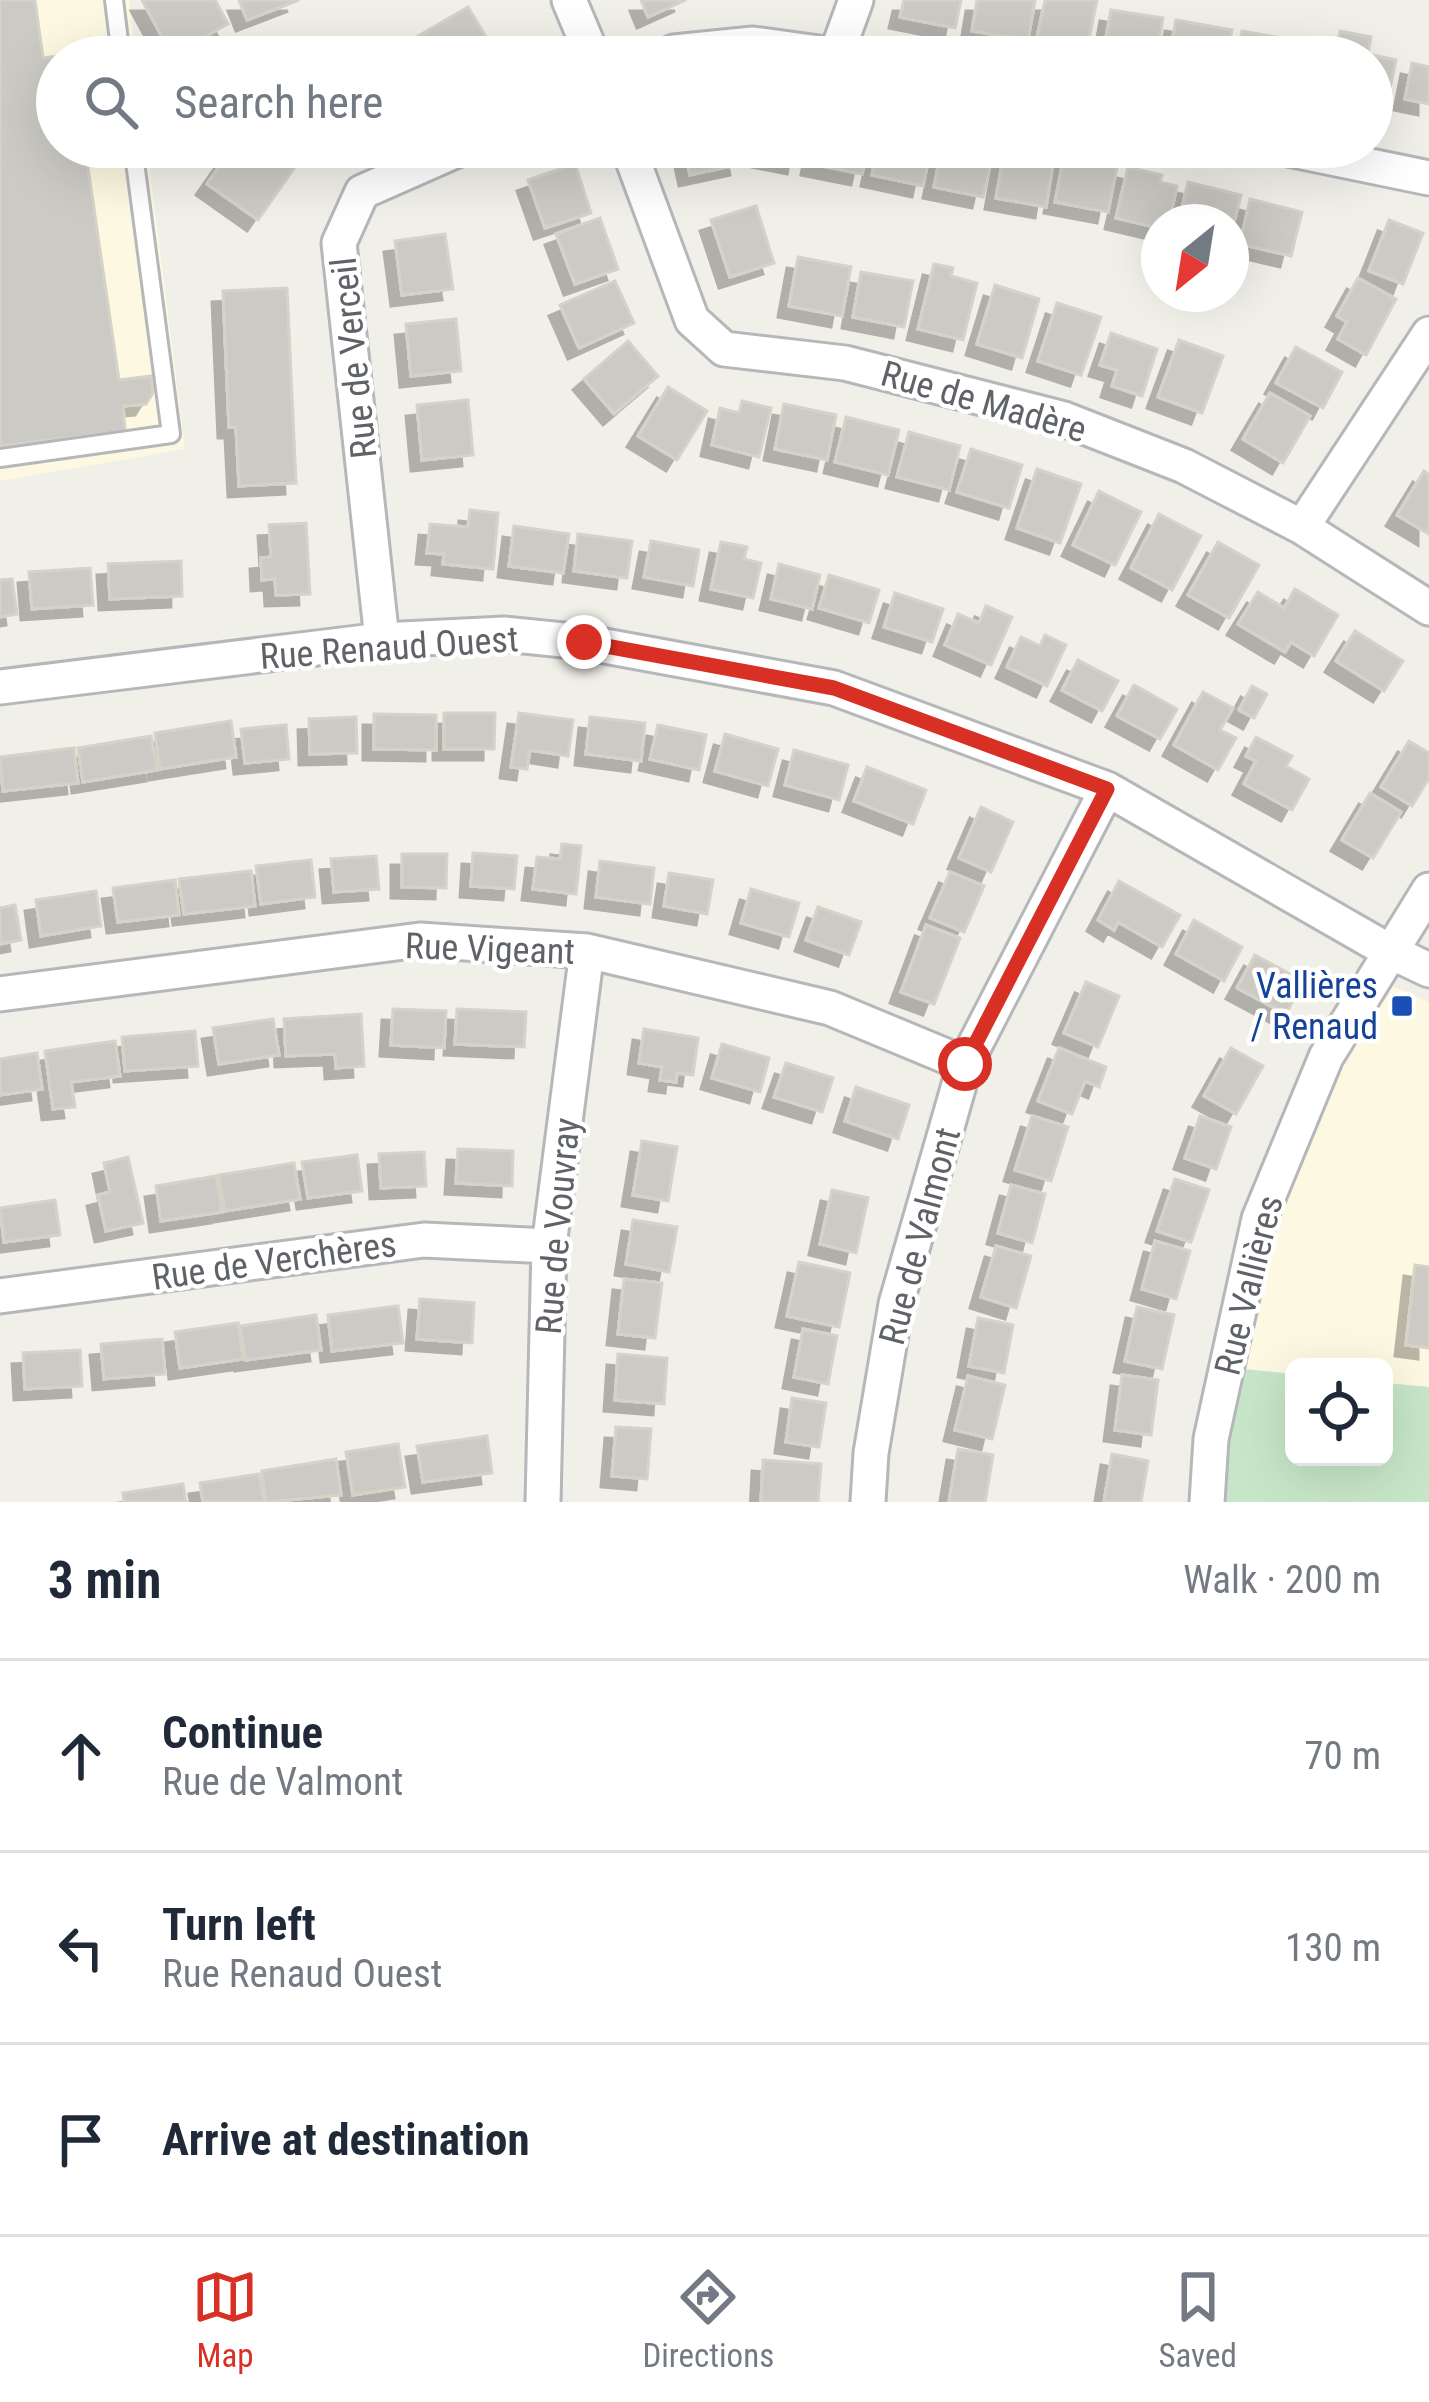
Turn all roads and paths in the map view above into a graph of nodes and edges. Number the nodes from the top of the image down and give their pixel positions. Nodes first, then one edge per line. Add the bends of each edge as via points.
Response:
1 (114, 0) edge
2 (569, 0) edge
3 (856, 0) edge
4 (118, 36) edge
5 (584, 36) edge
6 (847, 36) edge
7 (136, 168) edge
8 (416, 168) edge
9 (636, 168) edge
10 (1380, 168) edge
11 (1429, 178) edge
12 (1429, 334) edge
13 (0, 458) edge
14 (1302, 527) junction
15 (1429, 608) edge
16 (382, 640) junction
17 (0, 688) edge
18 (1107, 789) junction
19 (1429, 890) edge
20 (586, 951) junction
21 (1389, 951) junction
22 (1429, 970) edge
23 (0, 994) edge
24 (965, 1064) junction
25 (549, 1246) junction
26 (0, 1296) edge
27 (543, 1502) edge
28 (868, 1502) edge
29 (1207, 1502) edge

1 - 4 lane
2 - 5 street
3 - 6 street
7 - 13 lane via 171,434
8 - 16 street, Rue de Verceil via 362,192 339,243
9 - 14 street, Rue de Madère via 692,320 724,350 845,362 1064,419 1184,466
10 - 11 street
12 - 14 street
14 - 15 street, Rue de Madère
16 - 17 street, Rue Renaud Ouest
16 - 18 street, Rue Renaud Ouest via 544,638 834,688
18 - 21 street, Rue Renaud Ouest
18 - 24 street, Rue de Valmont
19 - 21 street, Rue Vallières
20 - 23 street, Rue Vigeant via 420,940
20 - 24 street, Rue Vigeant via 830,1008
20 - 25 street, Rue de Vouvray
21 - 22 street, Rue Renaud Ouest
21 - 29 street, Rue Vallières via 1326,1057 1259,1220 1211,1439
24 - 28 street, Rue de Valmont via 896,1304
25 - 26 street, Rue de Verchères via 424,1240
25 - 27 street, Rue de Vouvray

